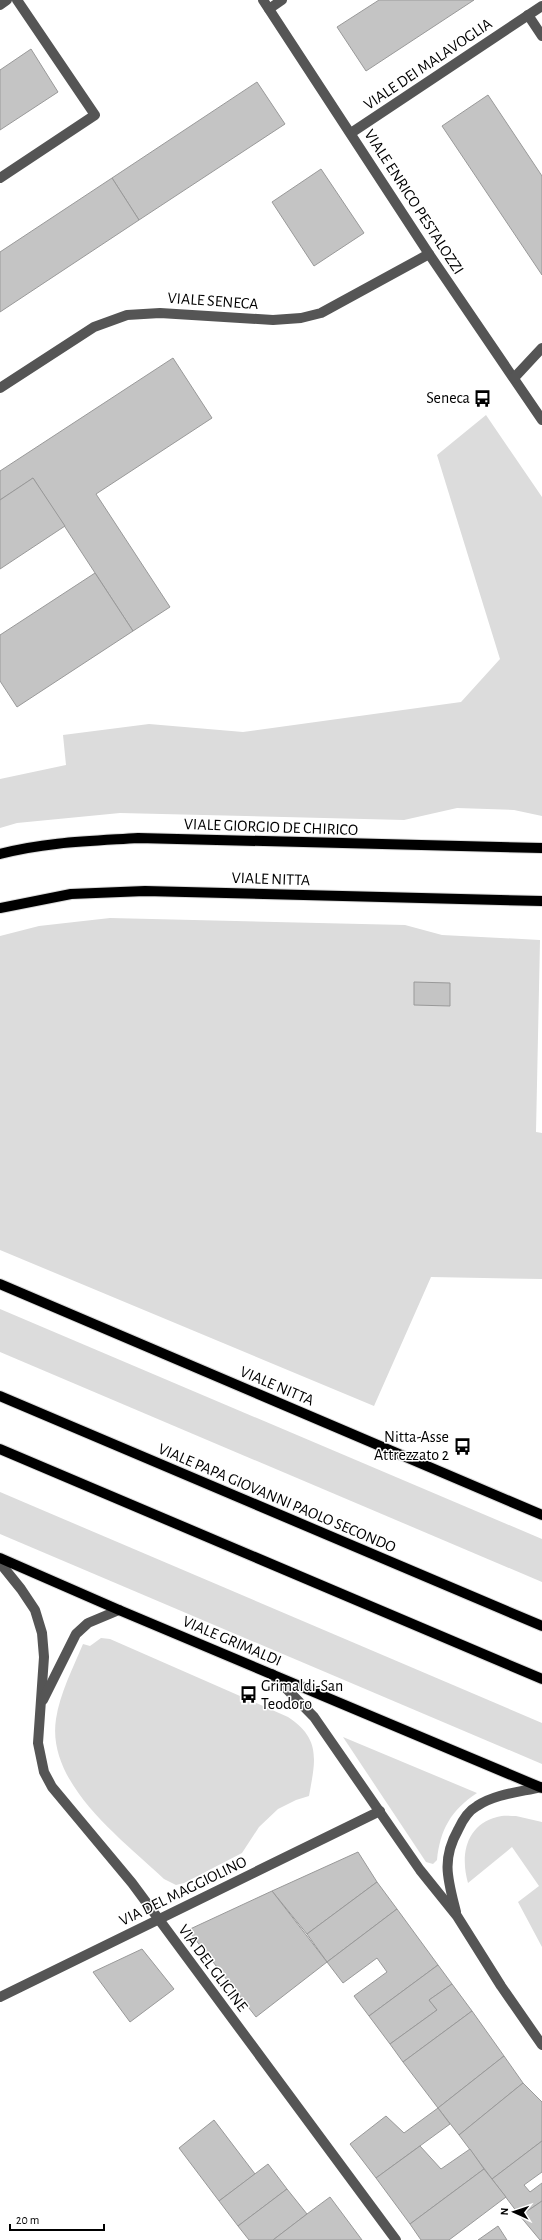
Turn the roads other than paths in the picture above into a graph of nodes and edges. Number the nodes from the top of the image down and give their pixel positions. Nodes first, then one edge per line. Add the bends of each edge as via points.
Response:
1 (8, 0) edge
2 (17, 0) edge
3 (282, 0) edge
4 (266, 4) edge
5 (0, 5) edge
6 (542, 6) edge
7 (528, 15) junction
8 (542, 36) edge
9 (351, 133) junction
10 (0, 178) edge
11 (429, 254) junction
12 (542, 348) edge
13 (514, 378) junction
14 (0, 388) edge
15 (542, 420) edge
16 (542, 848) edge
17 (0, 854) edge
18 (542, 901) edge
19 (0, 908) edge
20 (0, 1284) edge
21 (0, 1396) edge
22 (0, 1449) edge
23 (542, 1513) edge
24 (0, 1558) edge
25 (0, 1563) edge
26 (119, 1610) junction
27 (542, 1626) edge
28 (271, 1673) junction
29 (542, 1678) edge
30 (41, 1704) junction
31 (541, 1787) edge
32 (380, 1811) junction
33 (457, 1916) junction
34 (159, 1919) junction
35 (0, 1997) edge
36 (542, 2045) edge
37 (396, 2240) edge

1 - 5 street
2 - 10 street via 95,115
3 - 4 street
4 - 9 street, VIALE ENRICO PESTALOZZI
6 - 7 street, VIALE DEI MALAVOGLIA
7 - 8 street
7 - 9 street, VIALE DEI MALAVOGLIA
9 - 11 street, VIALE ENRICO PESTALOZZI
11 - 13 street, VIALE ENRICO PESTALOZZI
11 - 14 street, VIALE SENECA via 321,313 300,318 273,320 160,313 127,315 94,327
12 - 13 street
13 - 15 street, VIALE ENRICO PESTALOZZI
16 - 17 main road, VIALE GIORGIO DE CHIRICO via 138,838 71,842
18 - 19 main road, VIALE NITTA via 145,890 71,894
20 - 23 main road, VIALE NITTA
21 - 27 main road, VIALE PAPA GIOVANNI PAOLO SECONDO
22 - 29 main road
24 - 26 main road, VIALE GRIMALDI
25 - 30 street, VIA DEL GLICINE via 35,1610 42,1633 44,1657
26 - 28 main road, VIALE GRIMALDI
26 - 30 street, VIA DEL GLICINE via 88,1623 76,1634
28 - 31 main road, VIALE GRIMALDI
28 - 32 street via 314,1717
30 - 34 street, VIA DEL GLICINE via 38,1743 44,1772 52,1787
31 - 33 street via 495,1798 476,1806 463,1819 448,1852 446,1866
32 - 33 street via 420,1870
32 - 34 street, VIA DEL MAGGIOLINO
33 - 36 street
34 - 35 street, VIA DEL MAGGIOLINO
34 - 37 street, VIA DEL GLICINE

